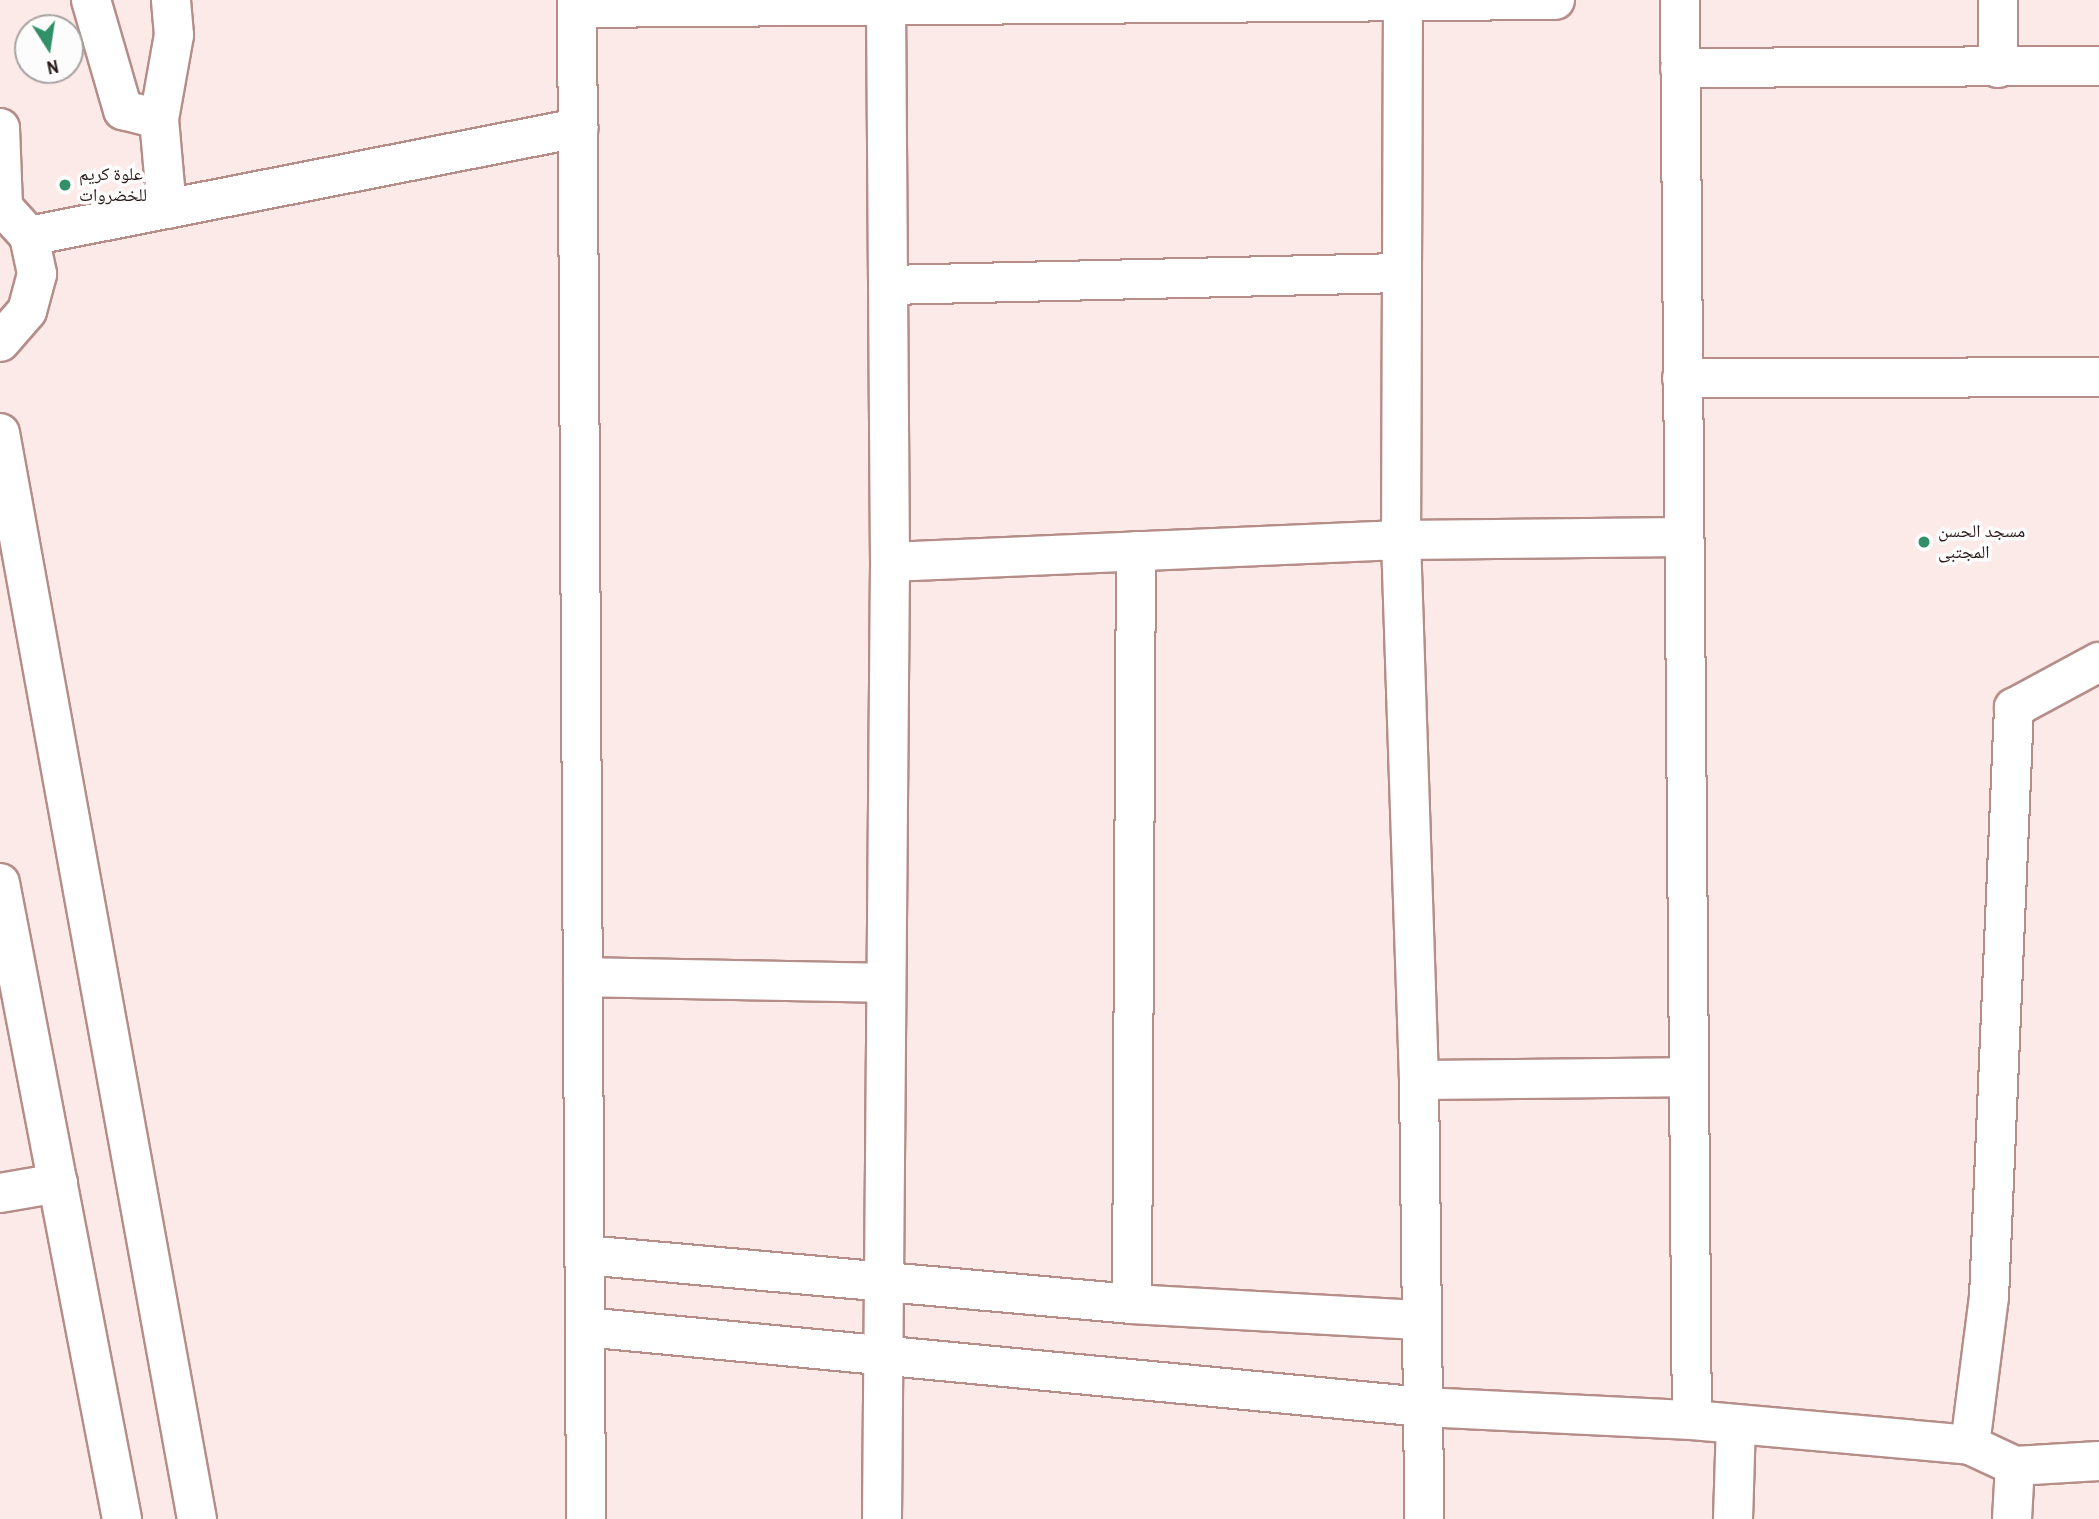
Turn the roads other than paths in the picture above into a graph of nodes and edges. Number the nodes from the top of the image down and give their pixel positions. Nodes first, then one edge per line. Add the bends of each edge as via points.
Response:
1 (91, 0) edge
2 (171, 0) edge
3 (1555, 0) edge
4 (1680, 0) edge
5 (1998, 0) edge
6 (1403, 1) edge
7 (577, 4) edge
8 (886, 5) junction
9 (2099, 66) edge
10 (1680, 68) junction
11 (1998, 68) junction
12 (159, 119) junction
13 (0, 128) edge
14 (578, 128) junction
15 (2, 205) edge
16 (167, 209) junction
17 (29, 236) junction
18 (1402, 272) junction
19 (888, 285) junction
20 (0, 342) edge
21 (2099, 377) edge
22 (1682, 378) junction
23 (0, 433) edge
24 (1683, 537) junction
25 (1401, 540) junction
26 (1136, 551) junction
27 (890, 562) junction
28 (2099, 662) edge
29 (2, 899) edge
30 (583, 976) junction
31 (886, 984) junction
32 (1686, 1077) junction
33 (1419, 1080) junction
34 (58, 1183) junction
35 (0, 1193) edge
36 (585, 1255) junction
37 (882, 1279) junction
38 (1132, 1304) junction
39 (1422, 1320) junction
40 (585, 1327) junction
41 (882, 1356) junction
42 (1423, 1408) junction
43 (1692, 1420) junction
44 (1736, 1424) junction
45 (1970, 1445) junction
46 (2099, 1461) edge
47 (2015, 1466) junction
48 (122, 1519) edge
49 (197, 1519) edge
50 (586, 1519) edge
51 (882, 1519) edge
52 (1424, 1519) edge
53 (1733, 1519) edge
54 (2011, 1519) edge

1 - 12 street via 123,110
2 - 12 street via 174,35
3 - 6 street
4 - 10 street
5 - 11 street
6 - 8 street
6 - 18 street
7 - 8 street
7 - 14 street
8 - 19 street
9 - 11 street
10 - 11 street
10 - 22 street
12 - 16 street
13 - 15 street
14 - 16 street
14 - 30 street
15 - 17 street
16 - 17 street
17 - 20 street via 37,274 34,293 16,327
18 - 19 street
18 - 25 street
19 - 27 street
21 - 22 street
22 - 24 street
23 - 49 street
24 - 25 street
24 - 32 street
25 - 26 street
25 - 33 street
26 - 27 street
26 - 38 street
27 - 31 street
28 - 45 street via 2014,708 1989,1297
29 - 34 street
30 - 31 street
30 - 36 street
31 - 37 street
32 - 33 street
32 - 43 street
33 - 39 street
34 - 35 street
34 - 48 street
36 - 37 street
36 - 40 street
37 - 38 street
37 - 41 street
38 - 39 street
39 - 42 street
40 - 41 street
40 - 50 street
41 - 42 street
41 - 51 street
42 - 43 street
42 - 52 street
43 - 44 street
44 - 45 street
44 - 53 street
45 - 47 street
46 - 47 street
47 - 54 street

